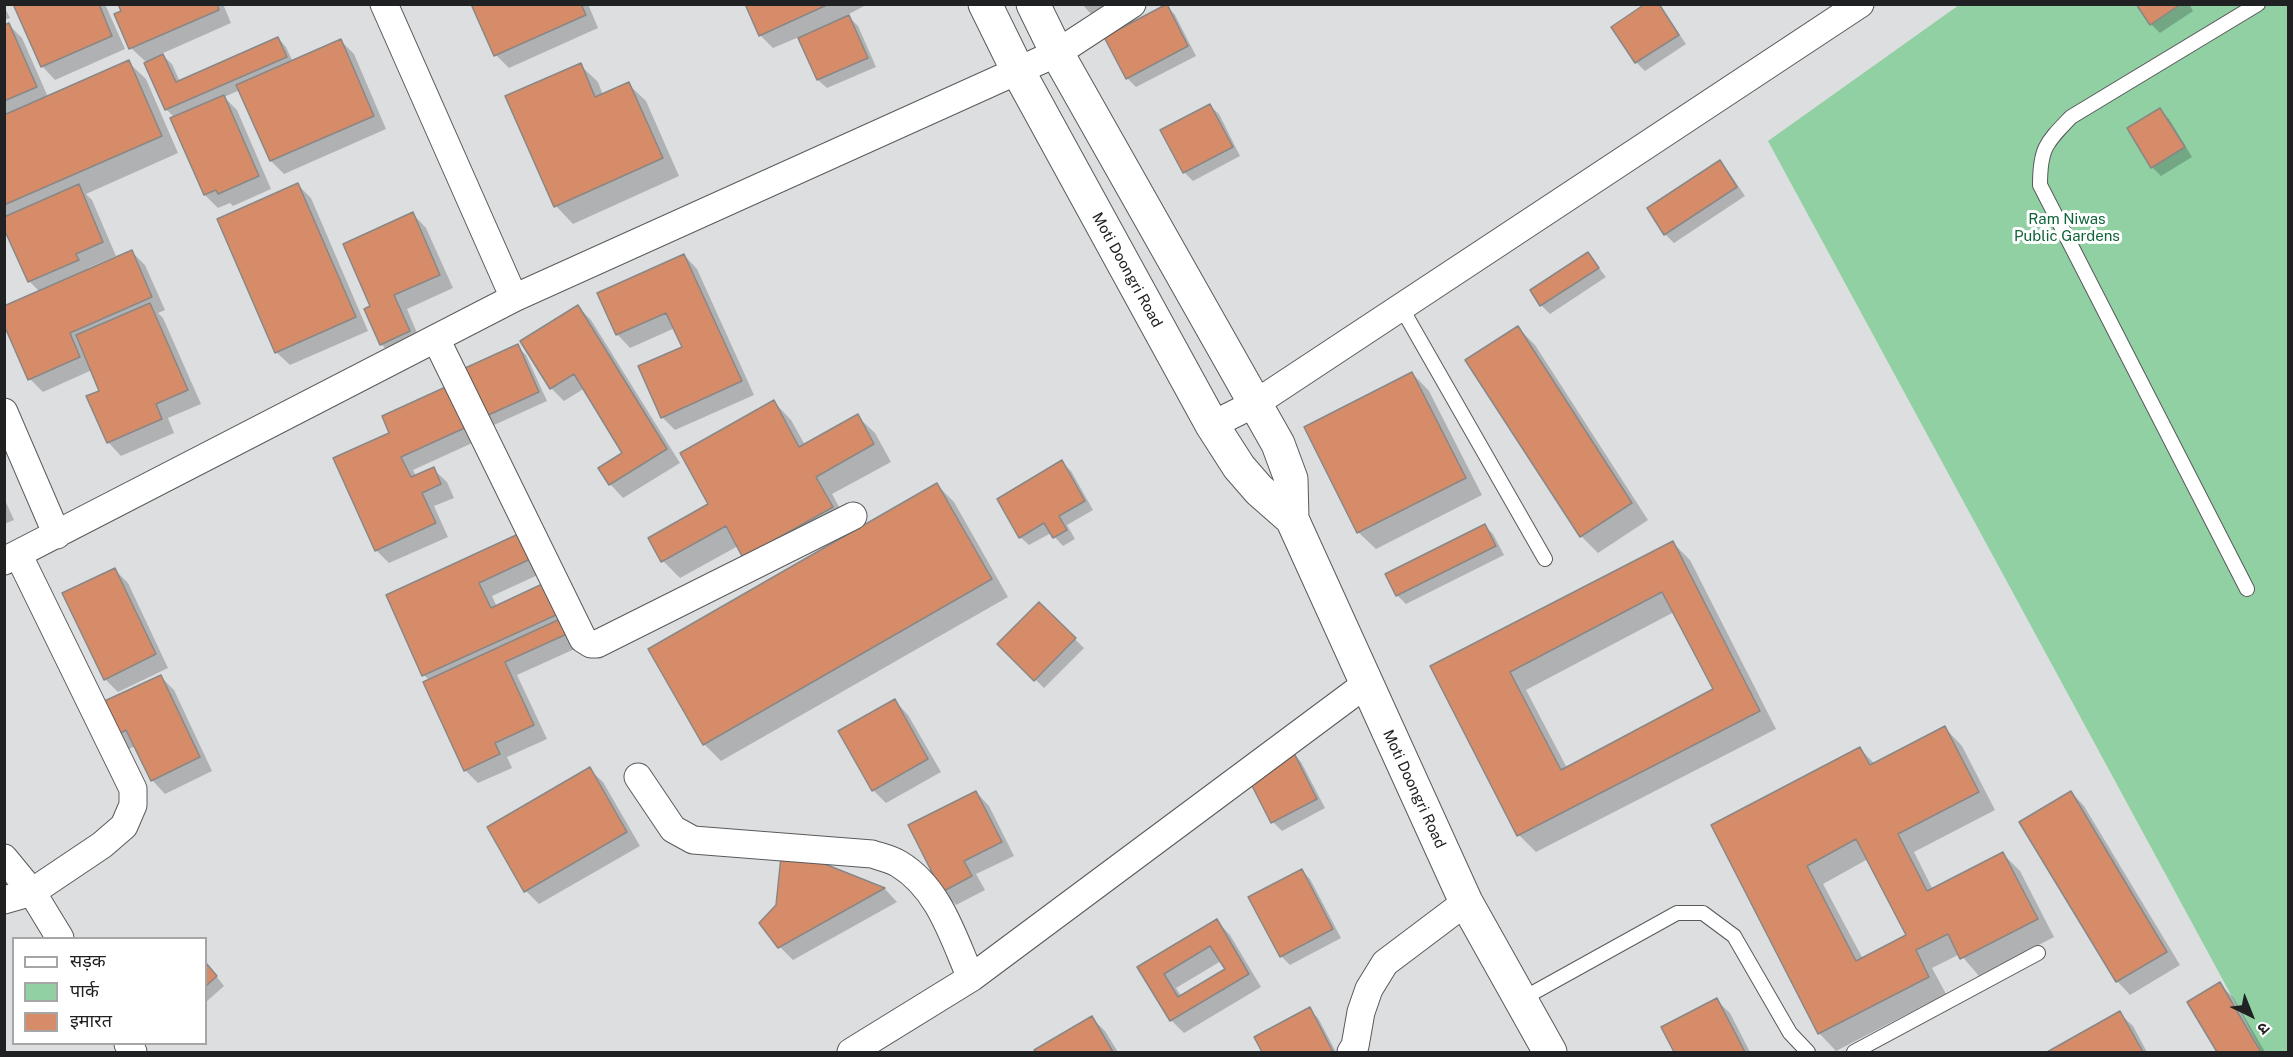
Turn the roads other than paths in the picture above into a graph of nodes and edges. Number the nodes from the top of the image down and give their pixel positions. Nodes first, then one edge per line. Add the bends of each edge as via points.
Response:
1 (384, 4) edge
2 (985, 4) edge
3 (1033, 4) edge
4 (1132, 4) edge
5 (1860, 4) edge
6 (2258, 4) edge
7 (1057, 52) junction
8 (1017, 69) junction
9 (514, 298) junction
10 (1401, 307) junction
11 (436, 339) junction
12 (1256, 403) junction
13 (4, 412) edge
14 (1212, 425) junction
15 (853, 516) dead end
16 (1292, 519) junction
17 (57, 535) junction
18 (11, 557) edge
19 (1545, 559) dead end
20 (2247, 589) dead end
21 (1366, 684) junction
22 (638, 777) dead end
23 (4, 858) edge
24 (32, 892) junction
25 (4, 900) edge
26 (1466, 902) junction
27 (59, 937) edge
28 (2038, 953) dead end
29 (971, 978) junction
30 (1522, 999) junction
31 (851, 1053) edge
32 (1350, 1053) edge
33 (1550, 1053) edge
34 (1808, 1053) edge
35 (1854, 1053) edge

1 - 9 street
2 - 8 street, Moti Doongri Road
3 - 7 street, Moti Doongri Road
4 - 7 street
5 - 10 street
6 - 20 lane via 2071,117 2050,138 2040,160 2040,185
7 - 8 street
7 - 12 street, Moti Doongri Road
8 - 9 street
8 - 14 street, Moti Doongri Road
9 - 11 street
10 - 12 street
10 - 19 lane
11 - 15 street via 586,642 597,644
11 - 17 street
12 - 14 street
12 - 16 street, Moti Doongri Road via 1291,479
13 - 17 street
14 - 16 street, Moti Doongri Road via 1239,467
16 - 21 street, Moti Doongri Road
17 - 18 street
18 - 24 street via 133,789 134,805 124,826
21 - 26 street, Moti Doongri Road
21 - 29 street
22 - 29 street via 674,829 693,840 872,854 898,864 924,885 941,910
23 - 24 street
24 - 25 street
24 - 27 street
26 - 30 street, Moti Doongri Road
26 - 32 street via 1386,963 1366,996
28 - 35 lane
29 - 31 street
30 - 33 street, Moti Doongri Road
30 - 34 lane via 1677,913 1703,913 1734,936 1790,1034

